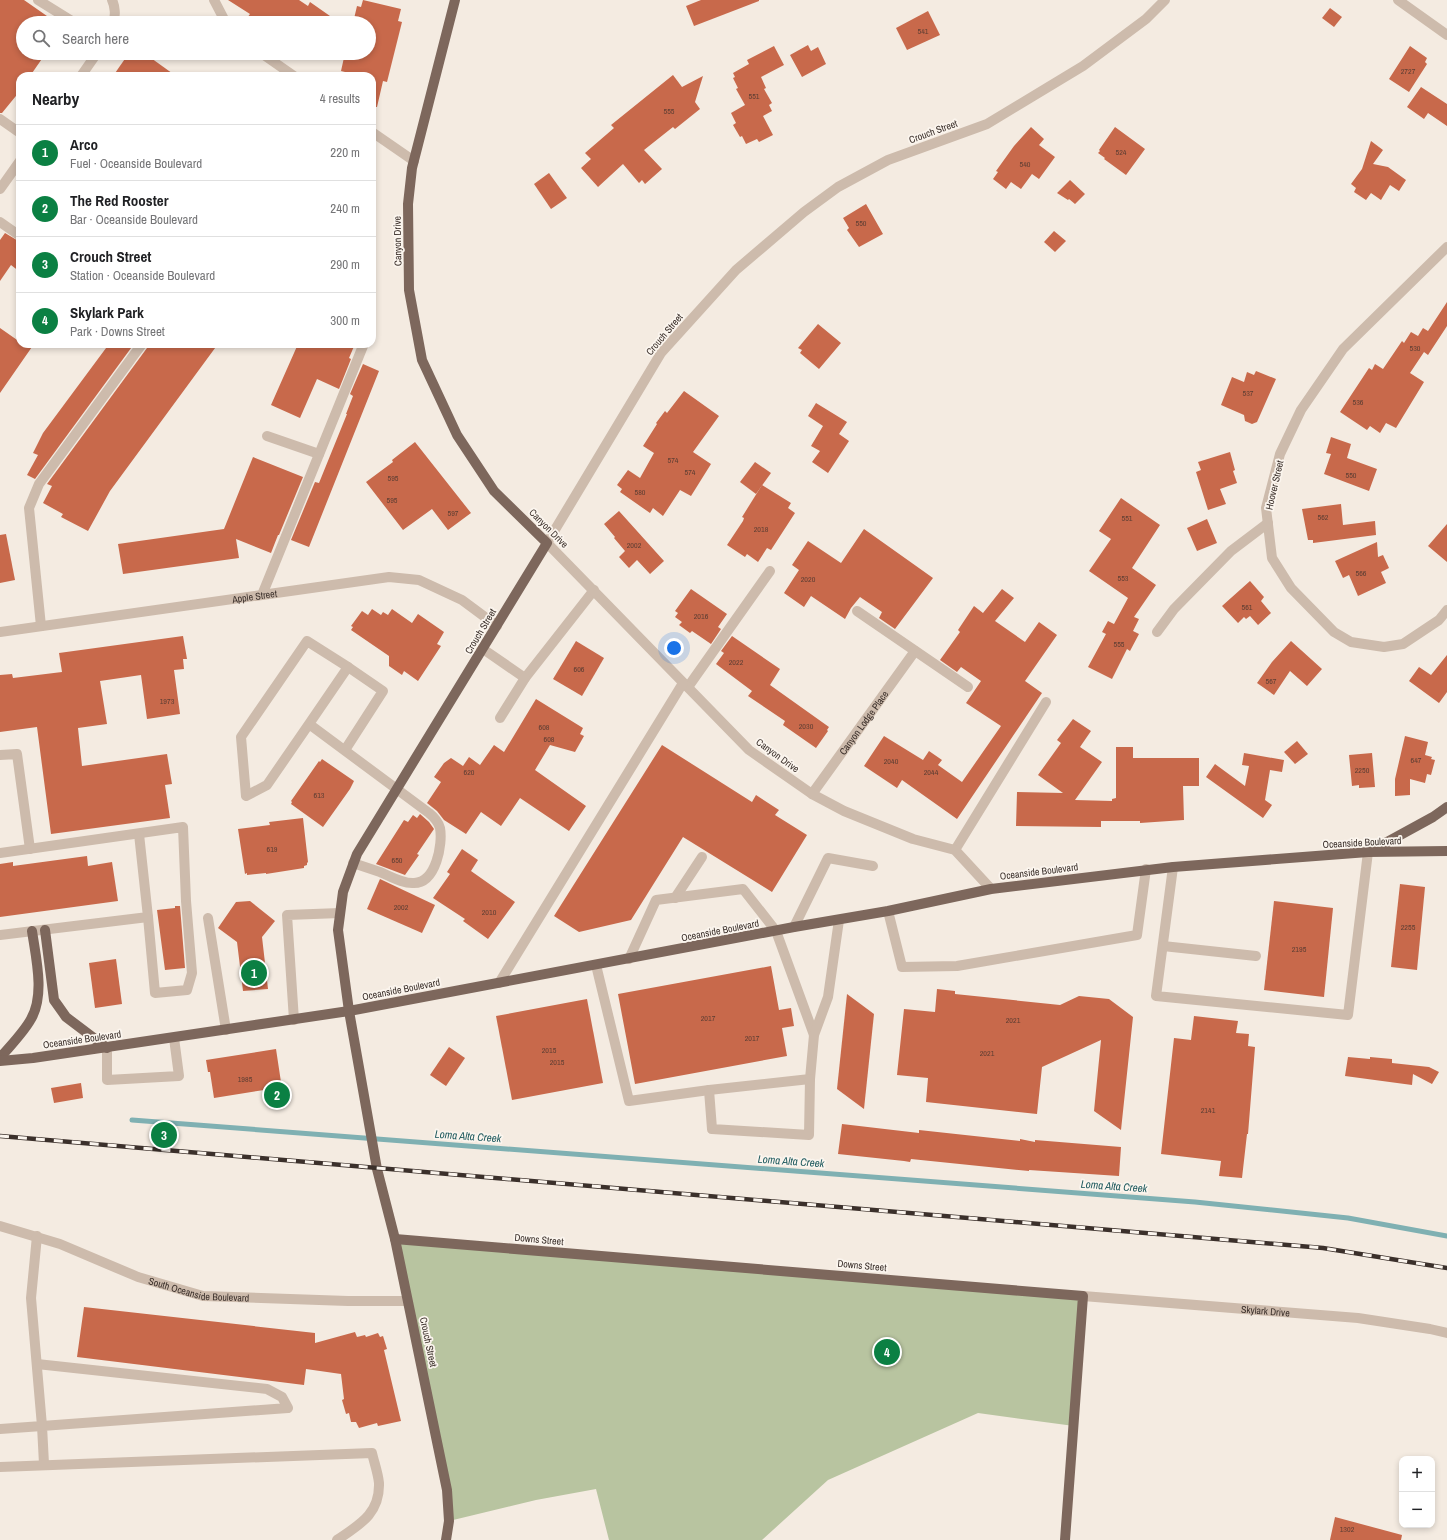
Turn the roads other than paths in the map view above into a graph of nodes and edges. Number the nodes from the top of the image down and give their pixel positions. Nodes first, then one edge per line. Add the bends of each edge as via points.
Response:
1 (38, 0) edge
2 (112, 0) edge
3 (214, 0) edge
4 (455, 0) edge
5 (1165, 0) edge
6 (1398, 0) edge
7 (64, 16) edge
8 (114, 16) edge
9 (222, 16) edge
10 (1447, 35) edge
11 (92, 60) edge
12 (271, 60) edge
13 (84, 72) edge
14 (288, 72) edge
15 (0, 119) edge
16 (16, 130) edge
17 (376, 135) edge
18 (414, 161) junction
19 (16, 167) edge
20 (0, 189) edge
21 (0, 222) edge
22 (16, 233) edge
23 (1447, 247) edge
24 (139, 348) edge
25 (362, 348) edge
26 (267, 436) dead end
27 (319, 454) junction
28 (1268, 523) junction
29 (547, 543) junction
30 (770, 571) dead end
31 (594, 590) junction
32 (262, 595) junction
33 (1447, 610) edge
34 (857, 611) dead end
35 (41, 626) junction
36 (497, 626) junction
37 (0, 632) edge
38 (1157, 632) dead end
39 (483, 650) junction
40 (915, 651) junction
41 (348, 667) junction
42 (525, 678) junction
43 (686, 685) junction
44 (968, 687) dead end
45 (1046, 702) dead end
46 (500, 718) dead end
47 (309, 724) junction
48 (345, 750) junction
49 (0, 755) edge
50 (397, 789) junction
51 (812, 794) junction
52 (1447, 807) edge
53 (139, 834) junction
54 (30, 849) junction
55 (954, 850) junction
56 (1447, 851) edge
57 (1368, 852) junction
58 (0, 853) edge
59 (702, 857) dead end
60 (354, 863) junction
61 (873, 866) dead end
62 (1173, 867) junction
63 (1146, 869) junction
64 (991, 889) junction
65 (675, 898) junction
66 (888, 911) junction
67 (340, 913) junction
68 (148, 917) junction
69 (208, 918) dead end
70 (839, 920) junction
71 (794, 927) junction
72 (45, 930) junction
73 (32, 931) junction
74 (776, 931) junction
75 (0, 935) edge
76 (1163, 946) junction
77 (1256, 956) dead end
78 (629, 959) junction
79 (596, 965) junction
80 (499, 983) junction
81 (349, 1012) junction
82 (294, 1020) junction
83 (226, 1030) junction
84 (814, 1035) junction
85 (174, 1038) junction
86 (107, 1048) junction
87 (0, 1058) edge
88 (0, 1061) edge
89 (810, 1079) junction
90 (709, 1090) junction
91 (0, 1226) edge
92 (37, 1236) junction
93 (395, 1239) junction
94 (1083, 1296) junction
95 (408, 1302) junction
96 (1447, 1333) edge
97 (37, 1364) junction
98 (42, 1426) junction
99 (0, 1429) edge
100 (44, 1464) junction
101 (0, 1467) edge
102 (337, 1540) edge
103 (446, 1540) edge
104 (1065, 1540) edge

1 - 7 street
2 - 8 street
3 - 9 street
4 - 18 main road, Canyon Drive
5 - 29 street, Crouch Street via 1146,19 1083,66 987,124 888,160 838,187 804,212 736,270 661,353
6 - 10 street
11 - 13 street
12 - 14 street
15 - 16 street
17 - 18 street
18 - 29 main road, Canyon Drive via 408,204 409,290 422,360 457,435 494,491
19 - 20 street
21 - 22 street
23 - 28 street, Hoover Street via 1343,349 1301,410 1280,454 1266,508
24 - 35 street via 39,484 29,508
25 - 27 street
26 - 27 street
27 - 32 street
28 - 33 street, Hoover Street via 1272,558 1291,588 1334,632 1351,642 1384,647 1403,644 1439,620
28 - 38 street via 1231,552 1174,609
29 - 31 street, Canyon Drive
29 - 36 main road, Crouch Street
30 - 43 street
31 - 42 street
31 - 43 street, Canyon Drive
32 - 35 street, Apple Street
32 - 36 street, Apple Street via 389,577 419,580 462,600
34 - 40 street
35 - 37 street, Apple Street
36 - 39 main road, Crouch Street
39 - 42 street
39 - 50 main road, Crouch Street
40 - 44 street
40 - 51 street, Canyon Lodge Place
41 - 47 street
41 - 47 street via 307,641 241,738 246,796 267,785
41 - 48 street via 383,691
42 - 46 street
43 - 51 street, Canyon Drive via 749,750
43 - 80 street
45 - 55 street
47 - 48 street
48 - 50 street
49 - 54 street via 17,754
50 - 60 main road, Crouch Street
50 - 60 street via 438,823 440,852 433,869 424,880 415,883 398,880
51 - 55 street, Canyon Drive via 844,811 913,840
52 - 57 main road
53 - 54 street
53 - 68 street
53 - 68 street via 183,827 192,973 187,990 155,993
54 - 58 street
55 - 64 street
56 - 57 main road, Oceanside Boulevard
57 - 62 main road, Oceanside Boulevard
57 - 76 street via 1348,1015 1156,996
59 - 65 street
60 - 67 main road, Crouch Street via 343,892
61 - 71 street via 828,858
62 - 63 main road, Oceanside Boulevard
62 - 76 street
63 - 64 main road, Oceanside Boulevard
63 - 66 street via 1137,935 958,966 902,967
64 - 66 main road, Oceanside Boulevard
65 - 74 street via 743,889
65 - 78 street via 656,900
66 - 70 main road, Oceanside Boulevard
67 - 81 main road, Crouch Street via 338,930
67 - 82 street via 287,915
68 - 72 street
69 - 83 street
70 - 71 main road, Oceanside Boulevard
70 - 84 street via 828,997
71 - 74 main road, Oceanside Boulevard
72 - 73 street
72 - 86 main road via 54,1000 66,1017
73 - 75 street
73 - 87 main road via 38,973 38,1005 31,1020
74 - 78 main road, Oceanside Boulevard
74 - 84 street
76 - 77 street
78 - 79 main road, Oceanside Boulevard
79 - 80 main road, Oceanside Boulevard
79 - 90 street via 629,1101
80 - 81 main road, Oceanside Boulevard
81 - 82 main road, Oceanside Boulevard
81 - 93 main road, Crouch Street via 376,1168
82 - 83 main road, Oceanside Boulevard
83 - 85 main road, Oceanside Boulevard
84 - 89 street
85 - 86 main road, Oceanside Boulevard
85 - 86 street via 179,1076 107,1080
86 - 88 main road, Oceanside Boulevard
89 - 90 street
89 - 90 street via 809,1135 712,1129
91 - 92 street, South Oceanside Boulevard
92 - 95 street, South Oceanside Boulevard via 138,1276 203,1296
92 - 97 street via 31,1298
93 - 94 main road, Downs Street
93 - 95 main road, Crouch Street
94 - 96 street, Skylark Drive via 1358,1318
94 - 104 main road
95 - 103 main road, Crouch Street via 447,1490 449,1520
97 - 98 street
97 - 98 street via 267,1389 282,1397 288,1408
98 - 99 street
98 - 100 street
100 - 101 street
100 - 102 street via 372,1453 379,1483 376,1505 364,1522

